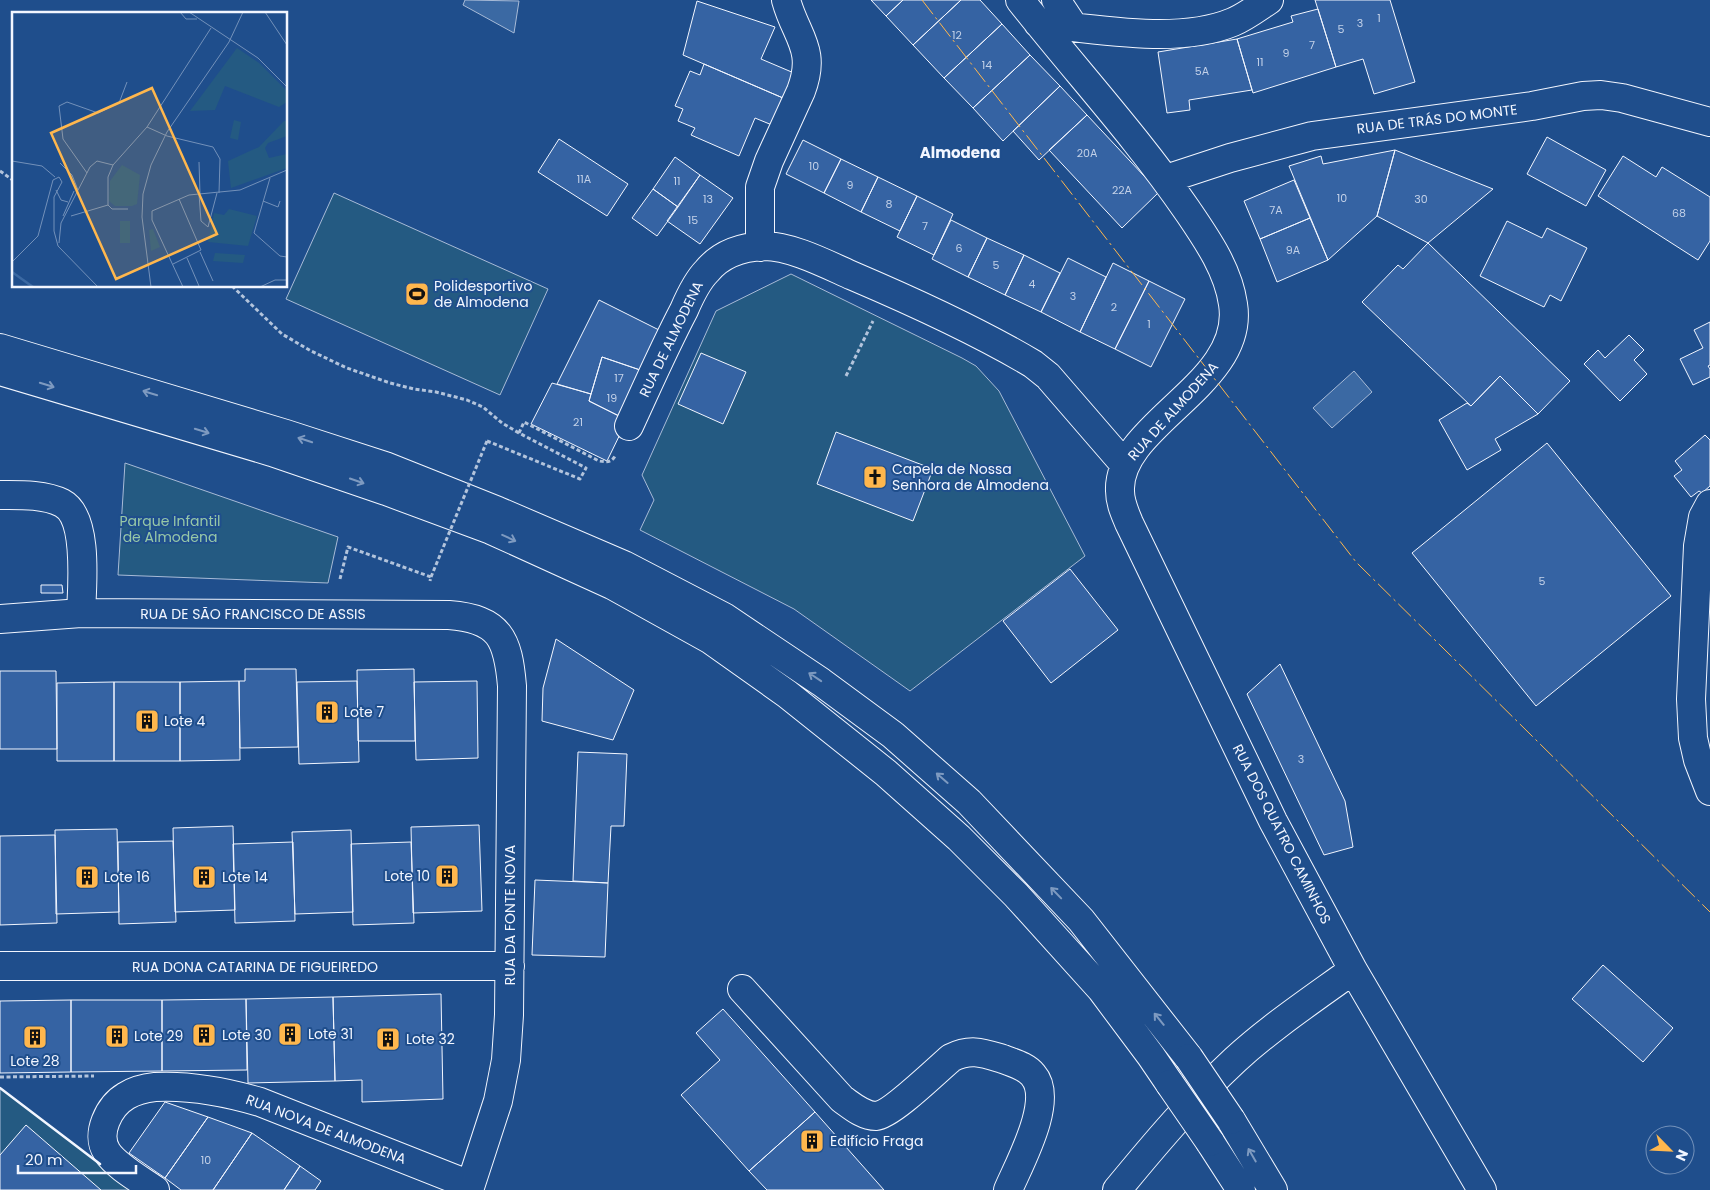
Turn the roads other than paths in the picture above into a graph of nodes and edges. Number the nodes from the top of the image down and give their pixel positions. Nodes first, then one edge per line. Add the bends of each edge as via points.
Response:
1 (786, 0) edge
2 (1020, 0) edge
3 (1056, 0) edge
4 (1269, 0) edge
5 (1038, 23) junction
6 (1074, 27) junction
7 (1710, 122) edge
8 (1166, 179) junction
9 (760, 247) junction
10 (0, 348) edge
11 (0, 371) edge
12 (629, 426) dead end
13 (1125, 464) junction
14 (0, 495) edge
15 (1710, 504) edge
16 (81, 613) junction
17 (0, 619) edge
18 (500, 637) joint
19 (1710, 791) edge
20 (0, 966) edge
21 (510, 966) junction
22 (1353, 970) junction
23 (742, 989) dead end
24 (469, 1188) edge
25 (155, 1190) edge
26 (1008, 1190) edge
27 (1117, 1190) edge
28 (1241, 1190) edge
29 (1273, 1190) edge
30 (1482, 1190) edge

1 - 9 main road via 802,37 808,64 805,81 760,187
2 - 5 main road, RUA DE ALMODENA
3 - 6 main road
4 - 6 main road via 1232,22 1201,30 1150,33
5 - 6 main road
5 - 8 main road, RUA DE ALMODENA
7 - 8 main road, RUA DE TRÁS DO MONTE via 1622,98 1583,96 1312,136
8 - 13 main road, RUA DE ALMODENA via 1218,261 1230,290 1234,318 1220,358 1201,383 1145,438
9 - 12 main road, RUA DE ALMODENA via 732,252 706,271 674,328
9 - 13 main road, RUA DE ALMODENA via 775,247 804,256 888,291 1034,364 1054,382
29 -> 10 main road, bridge via 1189,1058 1081,920 970,802 892,735 821,682 724,617 624,565 385,466
11 -> 28 main road, bridge via 272,452 491,530 612,585 711,640 787,694 886,773 959,838 1016,895 1100,990 1151,1056
13 - 22 main road, RUA DOS QUATRO CAMINHOS via 1120,489 1129,523 1274,821
14 - 16 main road via 50,499 67,506 81,543
15 - 19 main road via 1703,517 1698,546 1691,699 1696,753
16 - 17 main road, RUA DE SÃO FRANCISCO DE ASSIS
16 - 18 main road, RUA DE SÃO FRANCISCO DE ASSIS via 464,616 486,623
18 - 21 main road, RUA DA FONTE NOVA via 509,657 512,686
20 - 21 main road, RUA DONA CATARINA DE FIGUEIREDO
21 - 24 main road, RUA DA FONTE NOVA via 502,1080 491,1126
22 - 27 main road via 1282,1021 1235,1060 1175,1121
22 - 30 main road, RUA DOS QUATRO CAMINHOS
23 - 26 main road via 842,1098 860,1112 877,1116 884,1114 962,1052 987,1054 1033,1074 1041,1095 1039,1108 1028,1145
24 - 25 main road, RUA NOVA DE ALMODENA via 260,1102 201,1088 153,1087 125,1096 116,1105 102,1129 102,1142 114,1161

